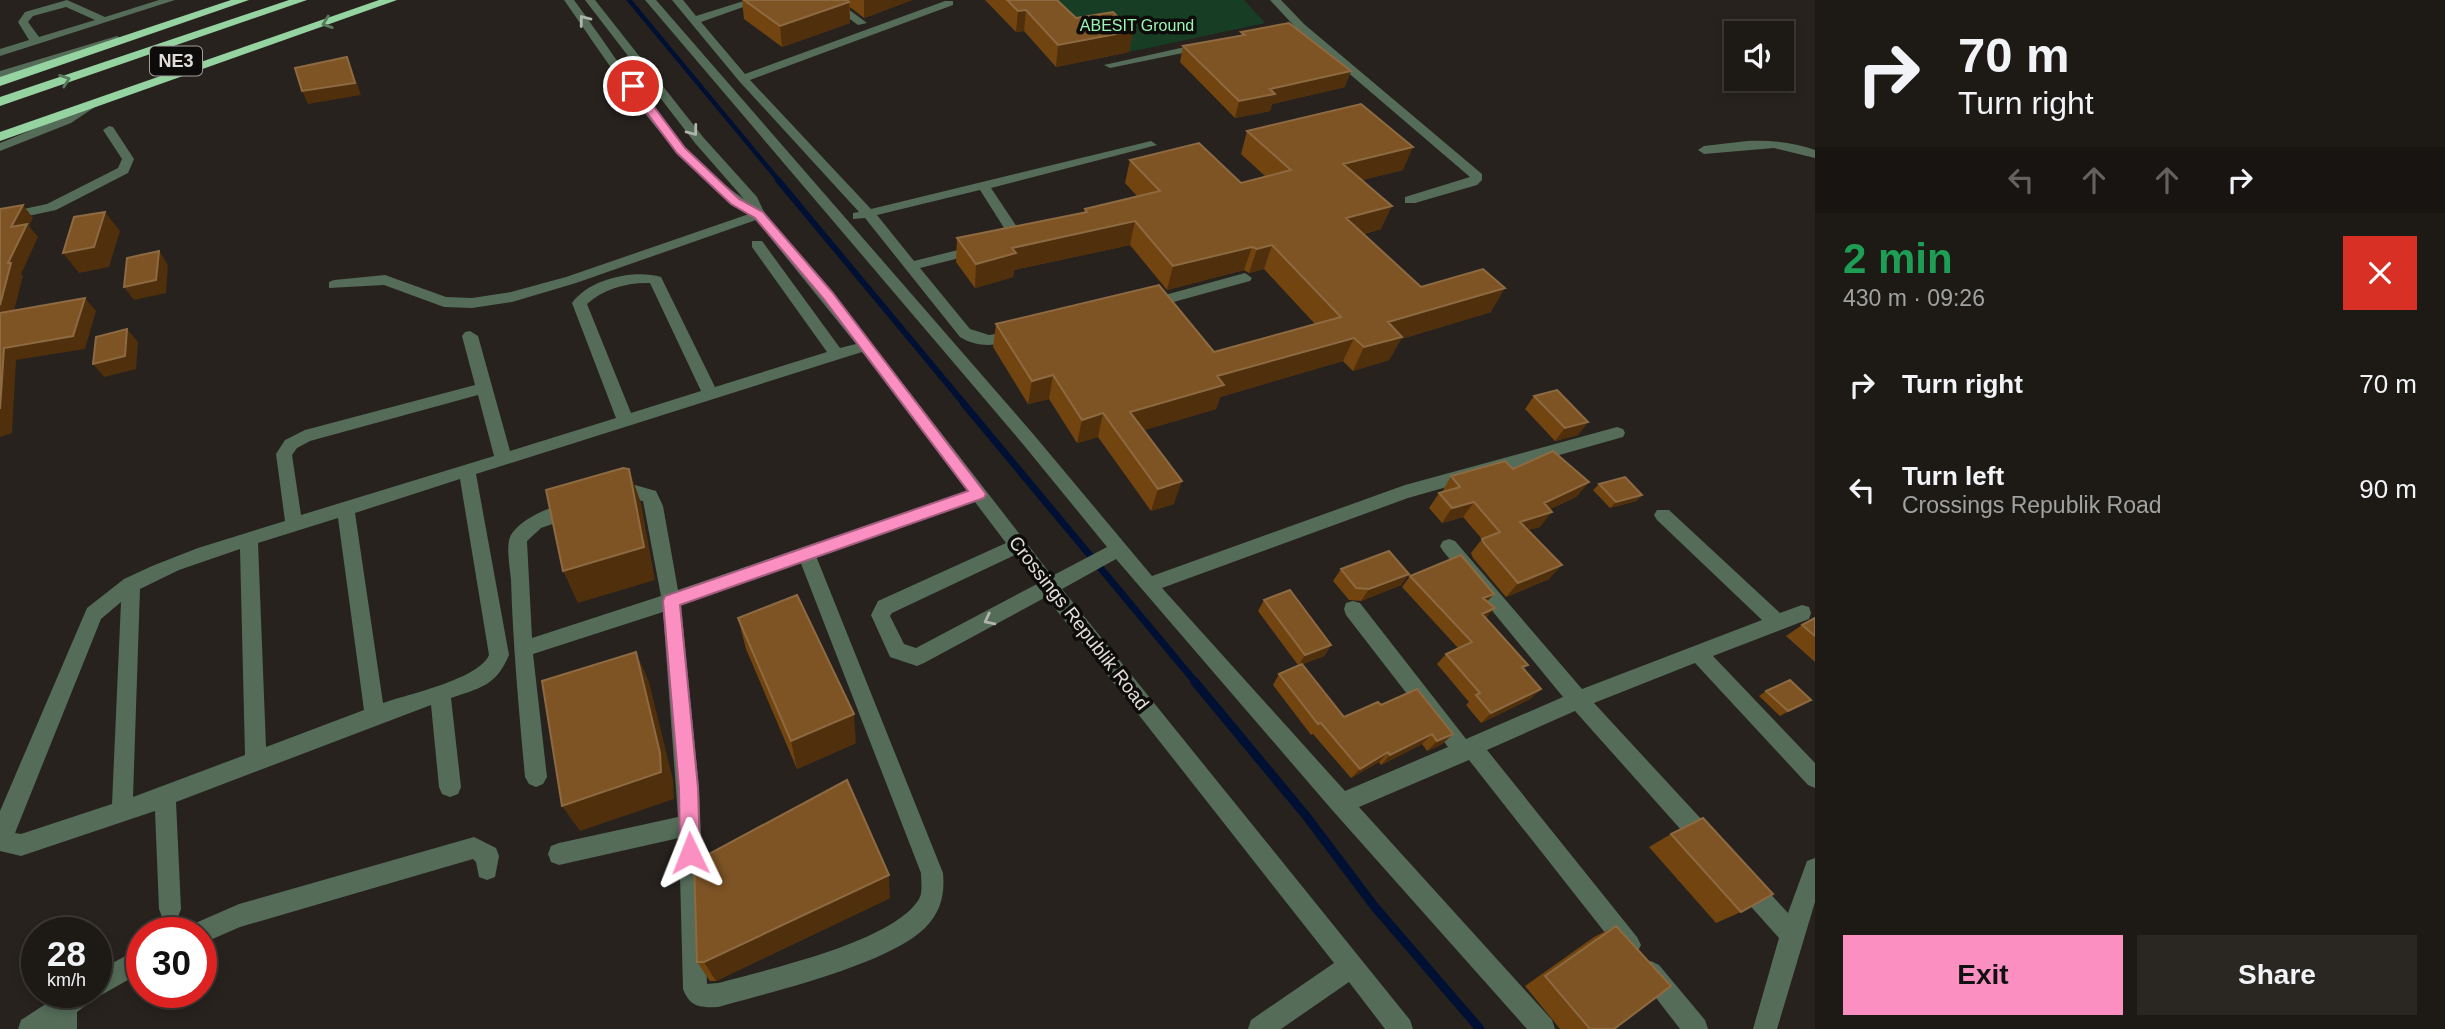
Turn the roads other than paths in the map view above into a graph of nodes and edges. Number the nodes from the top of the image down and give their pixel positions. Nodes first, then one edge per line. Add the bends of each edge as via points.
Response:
1 (132, 0) edge
2 (170, 0) edge
3 (243, 0) edge
4 (301, 0) edge
5 (353, 0) edge
6 (391, 0) edge
7 (569, 0) edge
8 (590, 0) edge
9 (650, 0) edge
10 (677, 0) edge
11 (756, 0) edge
12 (829, 0) edge
13 (1275, 0) edge
14 (949, 3) dead end
15 (142, 9) junction
16 (104, 21) junction
17 (693, 21) junction
18 (862, 23) dead end
19 (1300, 26) junction
20 (161, 27) junction
21 (1286, 29) edge
22 (36, 43) junction
23 (1219, 43) edge
24 (1, 51) edge
25 (1111, 65) dead end
26 (0, 75) edge
27 (743, 79) junction
28 (0, 82) edge
29 (0, 103) edge
30 (92, 105) junction
31 (0, 122) edge
32 (109, 130) dead end
33 (0, 137) edge
34 (1151, 145) dead end
35 (0, 147) edge
36 (1704, 150) dead end
37 (1815, 154) edge
38 (984, 187) junction
39 (1410, 200) dead end
40 (868, 213) junction
41 (759, 215) junction
42 (0, 218) edge
43 (840, 221) junction
44 (757, 244) dead end
45 (911, 266) junction
46 (1245, 278) dead end
47 (334, 285) dead end
48 (1135, 307) edge
49 (1028, 333) edge
50 (470, 336) dead end
51 (865, 346) junction
52 (837, 355) junction
53 (484, 388) junction
54 (711, 395) junction
55 (626, 422) junction
56 (1617, 433) dead end
57 (504, 460) junction
58 (467, 472) junction
59 (978, 494) junction
60 (346, 509) junction
61 (1663, 515) dead end
62 (294, 525) junction
63 (248, 539) junction
64 (1018, 546) junction
65 (1449, 546) dead end
66 (805, 552) junction
67 (1109, 555) junction
68 (131, 584) junction
69 (1148, 585) junction
70 (1050, 588) junction
71 (671, 601) junction
72 (1353, 609) dead end
73 (1802, 613) dead end
74 (1778, 623) junction
75 (523, 649) junction
76 (1698, 653) junction
77 (440, 693) junction
78 (1578, 700) junction
79 (375, 715) junction
80 (1468, 750) junction
81 (256, 761) junction
82 (536, 777) dead end
83 (1815, 778) edge
84 (450, 787) dead end
85 (165, 796) junction
86 (1341, 804) junction
87 (122, 811) junction
88 (689, 825) junction
89 (559, 855) dead end
90 (487, 869) dead end
91 (1815, 869) edge
92 (170, 909) dead end
93 (217, 925) edge
94 (1792, 935) junction
95 (1351, 966) junction
96 (65, 1018) edge
97 (30, 1029) edge
98 (1260, 1029) edge
99 (1401, 1029) edge
100 (1543, 1029) edge
101 (1696, 1029) edge
102 (1765, 1029) edge

1 - 15 street
2 - 15 street
3 - 20 highway
29 -> 4 highway, NE3
5 - 31 highway, NE3
6 -> 30 highway
41 -> 7 street, Crossings Republik Road via 735,201 681,151
8 -> 41 street, Crossings Republik Road via 752,200
9 - 43 street
10 - 17 street
11 - 17 street
12 - 18 street
13 - 19 street
14 - 27 street
15 - 16 street
16 - 22 street
16 - 22 street via 67,3 29,14 23,22
17 - 27 street
19 - 21 street
19 - 39 street via 1477,177
20 - 26 street
20 - 28 highway
22 - 24 street
23 - 25 street
27 - 40 street
30 - 33 highway
30 - 35 street
32 - 42 street via 128,159 124,170 51,207
34 - 38 street
36 - 37 street via 1757,143
38 - 40 street
38 - 45 street via 1012,241
40 - 43 street
40 - 45 street
41 - 47 street via 512,297 444,302 385,281
41 - 51 street, Crossings Republik Road
43 - 67 street via 1028,439
44 - 52 street
45 - 49 street via 972,339 1001,340
46 - 48 street
50 - 53 street
51 - 52 street
51 - 59 street, Crossings Republik Road
52 - 54 street
53 - 57 street
53 - 62 street via 305,436 291,444 284,454
54 - 55 street
54 - 55 street via 656,280 640,277 588,293 580,308
55 - 57 street
56 - 69 street via 1405,492
57 - 58 street
58 - 60 street
58 - 77 street via 499,655 494,667 480,678
59 - 64 street, Crossings Republik Road
59 - 66 street
60 - 62 street
60 - 79 street
61 - 74 street
62 - 63 street
63 - 68 street
63 - 81 street
64 - 70 street, Crossings Republik Road
70 -> 64 street via 916,657 897,651 880,615 885,607
65 - 78 street
66 - 71 street
66 - 88 street via 932,873 929,907 903,931 829,963 701,996 695,989
67 - 69 street
67 - 70 street
68 - 87 street
68 - 87 street via 94,614 3,830 6,843 21,845
69 - 86 street
70 - 95 street, Crossings Republik Road
71 - 75 street
71 - 75 street via 650,496 623,494 532,523 518,540
71 - 88 street
72 - 80 street
73 - 74 street
74 - 76 street
75 - 82 street
76 - 78 street
76 - 83 street
77 - 79 street
77 - 84 street
78 - 80 street
78 - 94 street
79 - 81 street
80 - 86 street
80 - 101 street
81 - 85 street
85 - 87 street
85 - 92 street
86 - 100 street
88 - 89 street
90 - 93 street via 488,856 474,848
91 - 94 street
94 - 102 street
95 - 98 street
95 - 99 street, Crossings Republik Road
96 - 97 street

